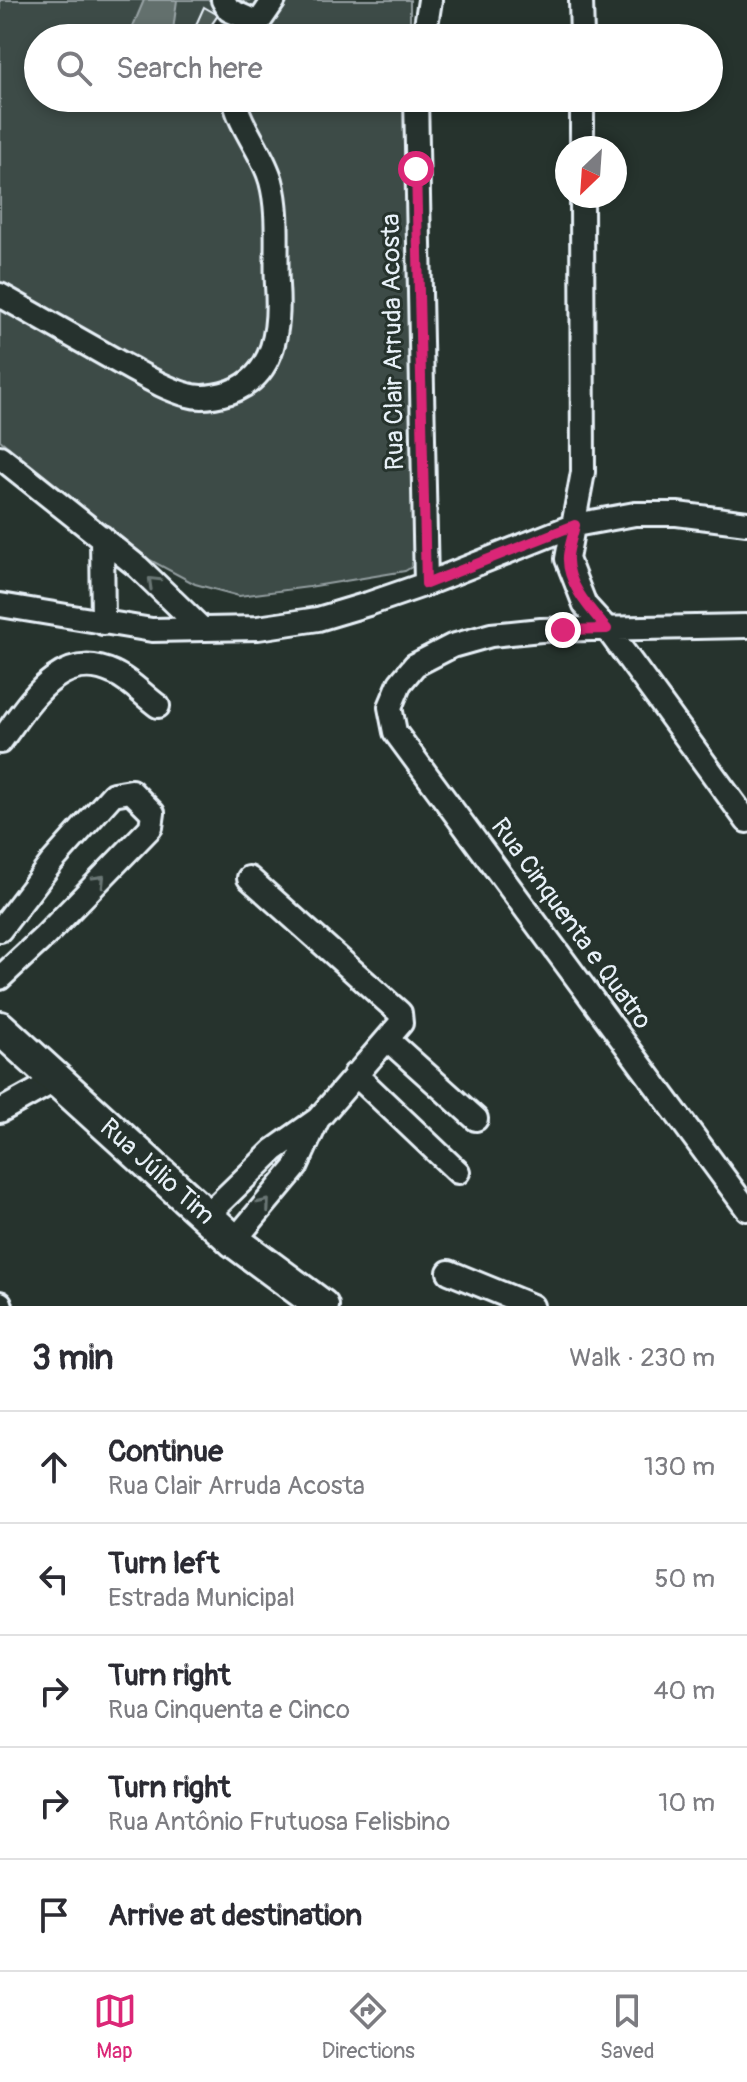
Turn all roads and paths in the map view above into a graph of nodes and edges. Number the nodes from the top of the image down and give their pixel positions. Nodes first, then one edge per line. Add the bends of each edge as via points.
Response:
1 (223, 0) edge
2 (274, 0) edge
3 (430, 0) edge
4 (581, 0) edge
5 (246, 24) edge
6 (257, 24) edge
7 (426, 24) edge
8 (582, 24) edge
9 (238, 112) edge
10 (416, 112) edge
11 (582, 112) edge
12 (582, 136) edge
13 (582, 208) edge
14 (0, 295) edge
15 (0, 457) edge
16 (747, 523) edge
17 (575, 525) junction
18 (102, 537) junction
19 (426, 584) junction
20 (0, 605) edge
21 (103, 623) junction
22 (747, 626) edge
23 (202, 629) junction
24 (607, 629) junction
25 (158, 706) dead end
26 (0, 742) edge
27 (747, 821) edge
28 (249, 878) dead end
29 (0, 930) edge
30 (0, 978) edge
31 (0, 1028) edge
32 (387, 1039) junction
33 (355, 1074) junction
34 (56, 1080) junction
35 (0, 1111) edge
36 (318, 1119) junction
37 (476, 1119) dead end
38 (458, 1172) dead end
39 (747, 1209) edge
40 (207, 1215) junction
41 (234, 1241) junction
42 (449, 1272) dead end
43 (322, 1306) edge
44 (532, 1306) edge

1 - 5 street
2 - 6 street
3 - 7 street
4 - 8 street
9 - 14 street via 271,183 277,238 277,334 265,365 247,385 221,395 178,392
10 - 19 street, Rua Clair Arruda Acosta
11 - 12 street
13 - 17 street via 583,472
15 - 18 street
16 - 17 street via 635,514
17 - 19 street
17 - 24 street via 567,559 585,605
18 - 21 street
23 -> 18 street
19 - 23 street via 318,619
20 - 21 street
21 - 23 street via 152,630
22 - 24 street
24 - 27 street
24 - 39 street, Rua Cinquenta e Quatro via 491,635 452,646 415,665 400,683 390,707 395,732
25 - 26 street via 116,673 68,668 38,692
28 - 32 street via 400,1013 401,1023
30 -> 29 street via 151,827 153,813 144,801 131,791 113,794
31 - 34 main road, Rua Júlio Tim
32 - 33 street
32 - 37 street
33 - 36 street
33 - 38 street
34 - 35 street
34 - 40 main road, Rua Júlio Tim
36 - 40 street via 274,1150
41 -> 36 street via 296,1167
40 - 41 main road, Rua Júlio Tim
41 - 43 main road, Rua Júlio Tim
42 - 44 street

